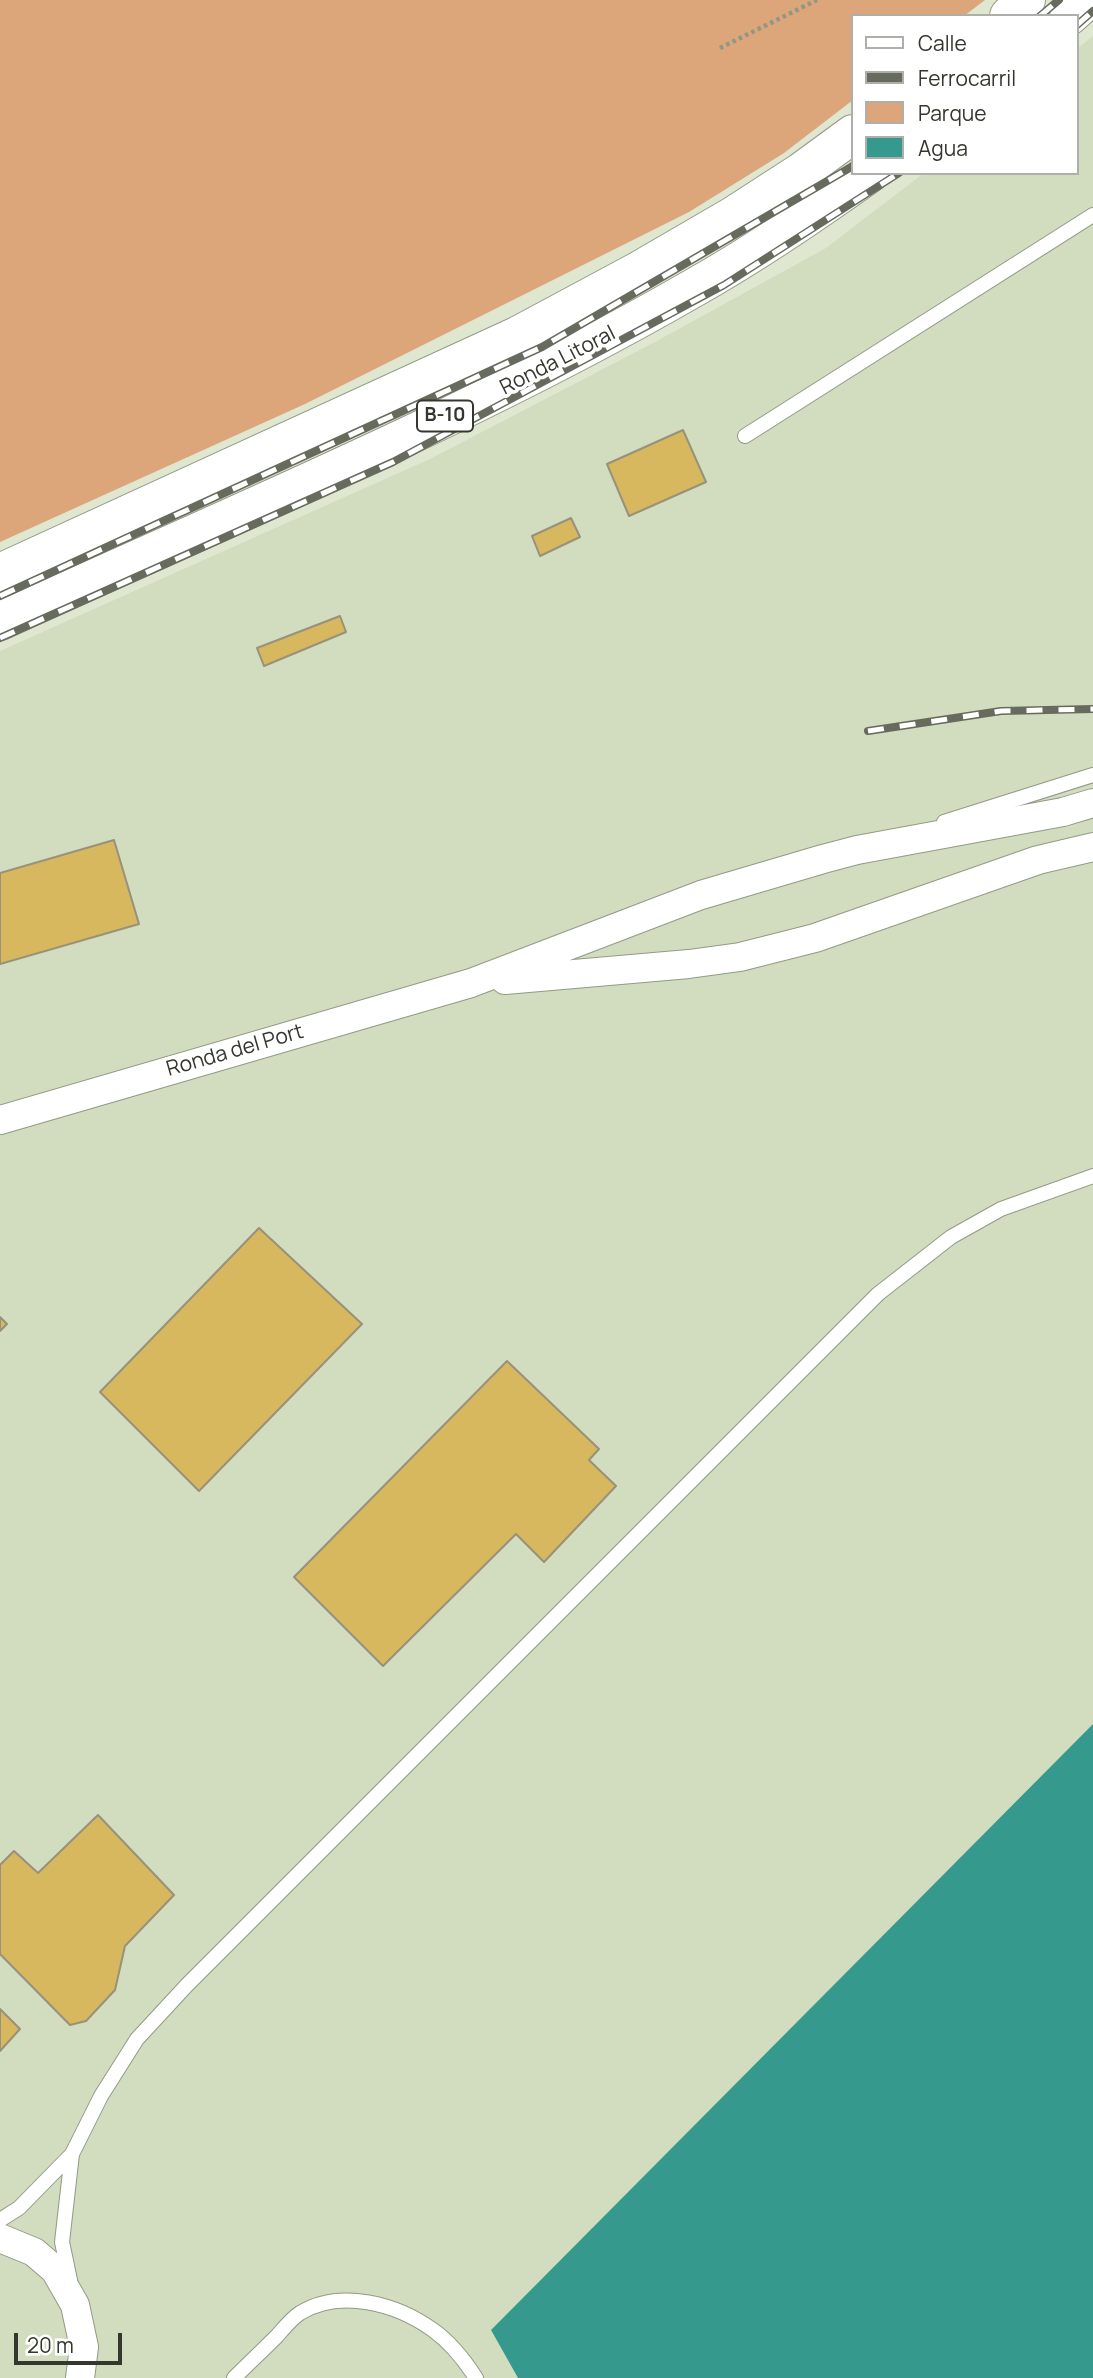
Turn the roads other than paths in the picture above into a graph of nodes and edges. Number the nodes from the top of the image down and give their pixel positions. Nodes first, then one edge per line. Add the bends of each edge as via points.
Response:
1 (1026, 0) edge
2 (1087, 0) edge
3 (1011, 14) edge
4 (1071, 14) edge
5 (852, 135) edge
6 (867, 175) edge
7 (1093, 215) edge
8 (745, 436) dead end
9 (0, 573) edge
10 (0, 621) edge
11 (1093, 775) edge
12 (1093, 803) edge
13 (1093, 847) edge
14 (858, 850) junction
15 (471, 983) junction
16 (0, 1119) edge
17 (1093, 1176) edge
18 (72, 2154) junction
19 (0, 2220) edge
20 (0, 2238) edge
21 (75, 2305) junction
22 (80, 2378) edge
23 (234, 2378) edge
24 (476, 2378) edge

1 - 3 highway
2 - 4 highway
5 - 9 highway, Ronda Litoral / B-10 via 733,216 517,336
6 - 10 highway, Ronda Litoral / B-10 via 699,285 545,368
7 - 8 lane
11 - 14 lane
12 - 14 street
13 - 15 street via 1038,860 841,930 740,957
14 - 15 street via 701,895
15 - 16 street, Ronda del Port
17 - 18 lane via 1001,1209 951,1237 878,1294 187,1985 137,2039
18 - 19 lane via 19,2208
18 - 21 lane via 62,2242
20 - 21 street via 34,2252 55,2270
21 - 22 street via 84,2347
23 - 24 lane via 298,2315 322,2304 355,2301 396,2311 435,2331

